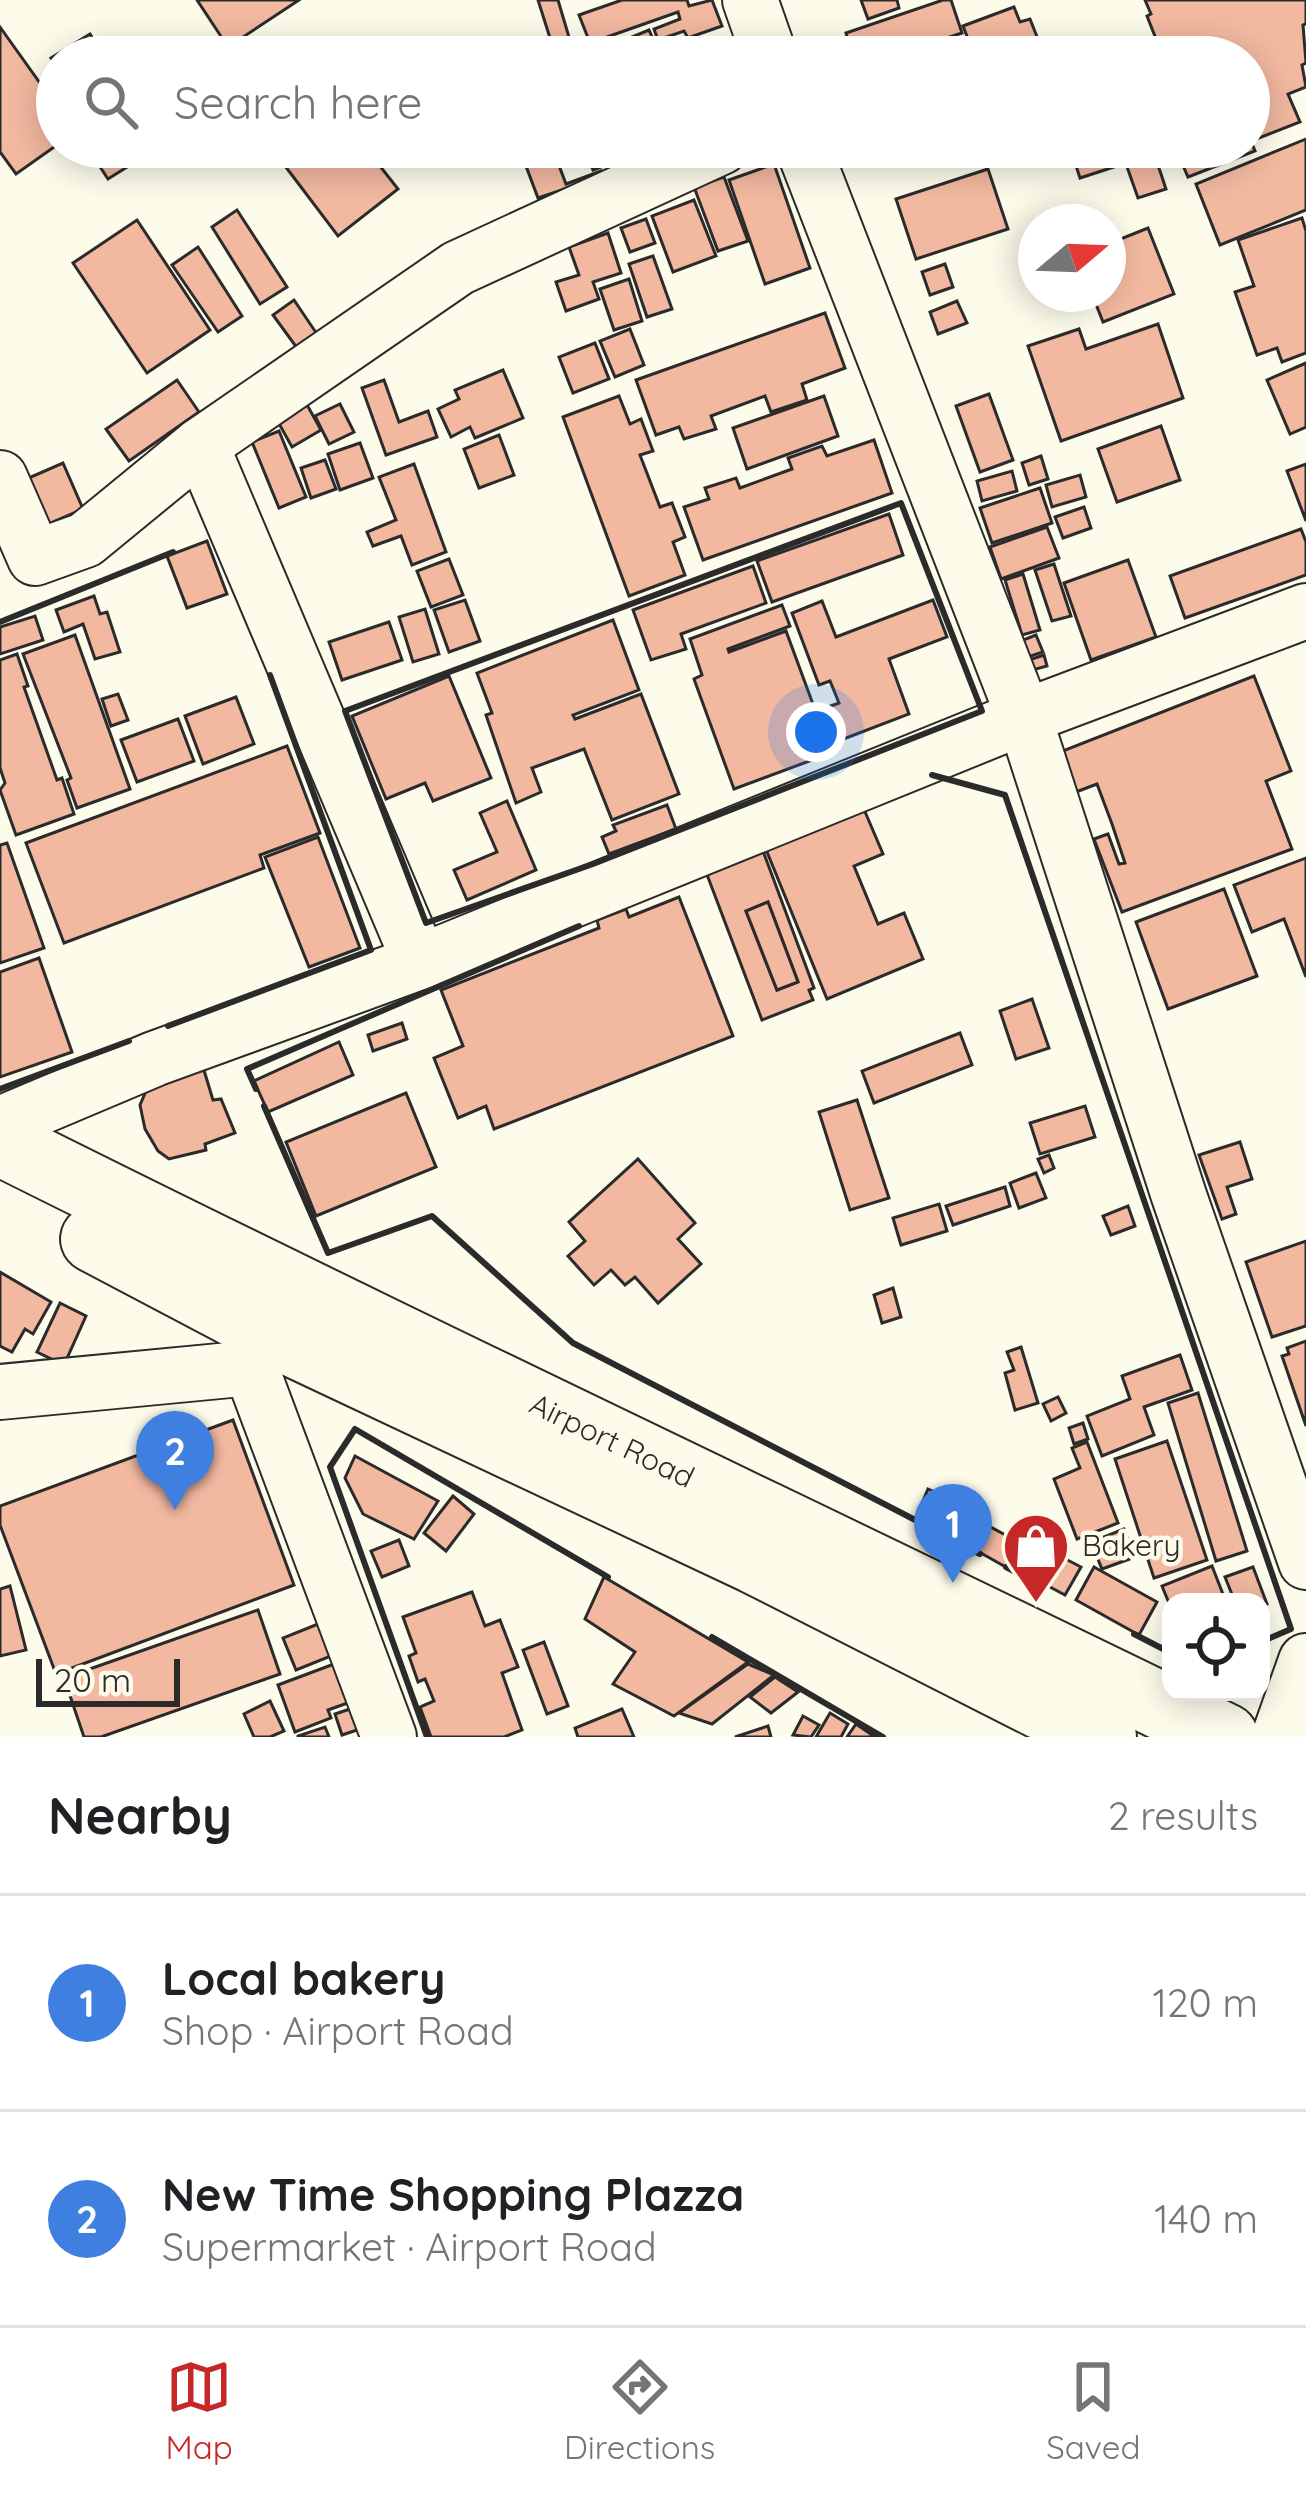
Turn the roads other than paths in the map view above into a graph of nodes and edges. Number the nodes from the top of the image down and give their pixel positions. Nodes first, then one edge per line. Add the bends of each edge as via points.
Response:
1 (750, 0) edge
2 (763, 36) edge
3 (676, 168) edge
4 (811, 168) edge
5 (201, 445) junction
6 (0, 478) edge
7 (1306, 611) edge
8 (1024, 717) junction
9 (420, 962) junction
10 (0, 1124) edge
11 (0, 1142) edge
12 (0, 1191) edge
13 (266, 1352) junction
14 (0, 1392) edge
15 (1306, 1562) edge
16 (1306, 1661) edge
17 (389, 1737) edge
18 (1103, 1737) edge
19 (1225, 1737) edge
20 (1279, 1737) edge

1 - 2 street
3 - 5 street via 458,268
4 - 8 street
5 - 6 street via 86,540 35,558
5 - 9 street
7 - 8 street
8 - 9 street
8 - 15 street
9 - 10 street
11 - 19 main road, Airport Road
12 - 13 main road, Airport Road
13 - 14 street
13 - 17 street
13 - 18 main road, Airport Road via 754,1560
16 - 20 street

